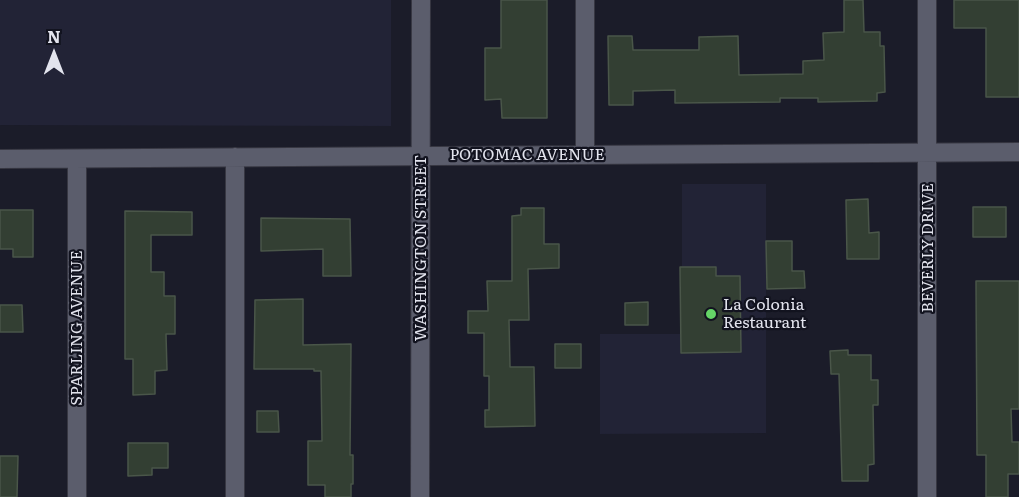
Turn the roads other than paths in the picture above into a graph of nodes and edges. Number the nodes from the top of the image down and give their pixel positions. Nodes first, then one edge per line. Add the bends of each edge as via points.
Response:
1 (421, 0) edge
2 (585, 0) edge
3 (927, 0) edge
4 (926, 152) junction
5 (1019, 152) edge
6 (585, 155) junction
7 (421, 156) junction
8 (235, 157) junction
9 (0, 159) edge
10 (77, 159) junction
11 (77, 497) edge
12 (235, 497) edge
13 (420, 497) edge
14 (927, 497) edge

1 - 7 street, WASHINGTON STREET
2 - 6 street
3 - 4 street, BEVERLY DRIVE
4 - 5 street, POTOMAC AVENUE
4 - 6 street, POTOMAC AVENUE
4 - 14 street, BEVERLY DRIVE
6 - 7 street, POTOMAC AVENUE
7 - 8 street, POTOMAC AVENUE
7 - 13 street, WASHINGTON STREET
8 - 10 street, POTOMAC AVENUE
8 - 12 street
9 - 10 street, POTOMAC AVENUE
10 - 11 street, SPARLING AVENUE

